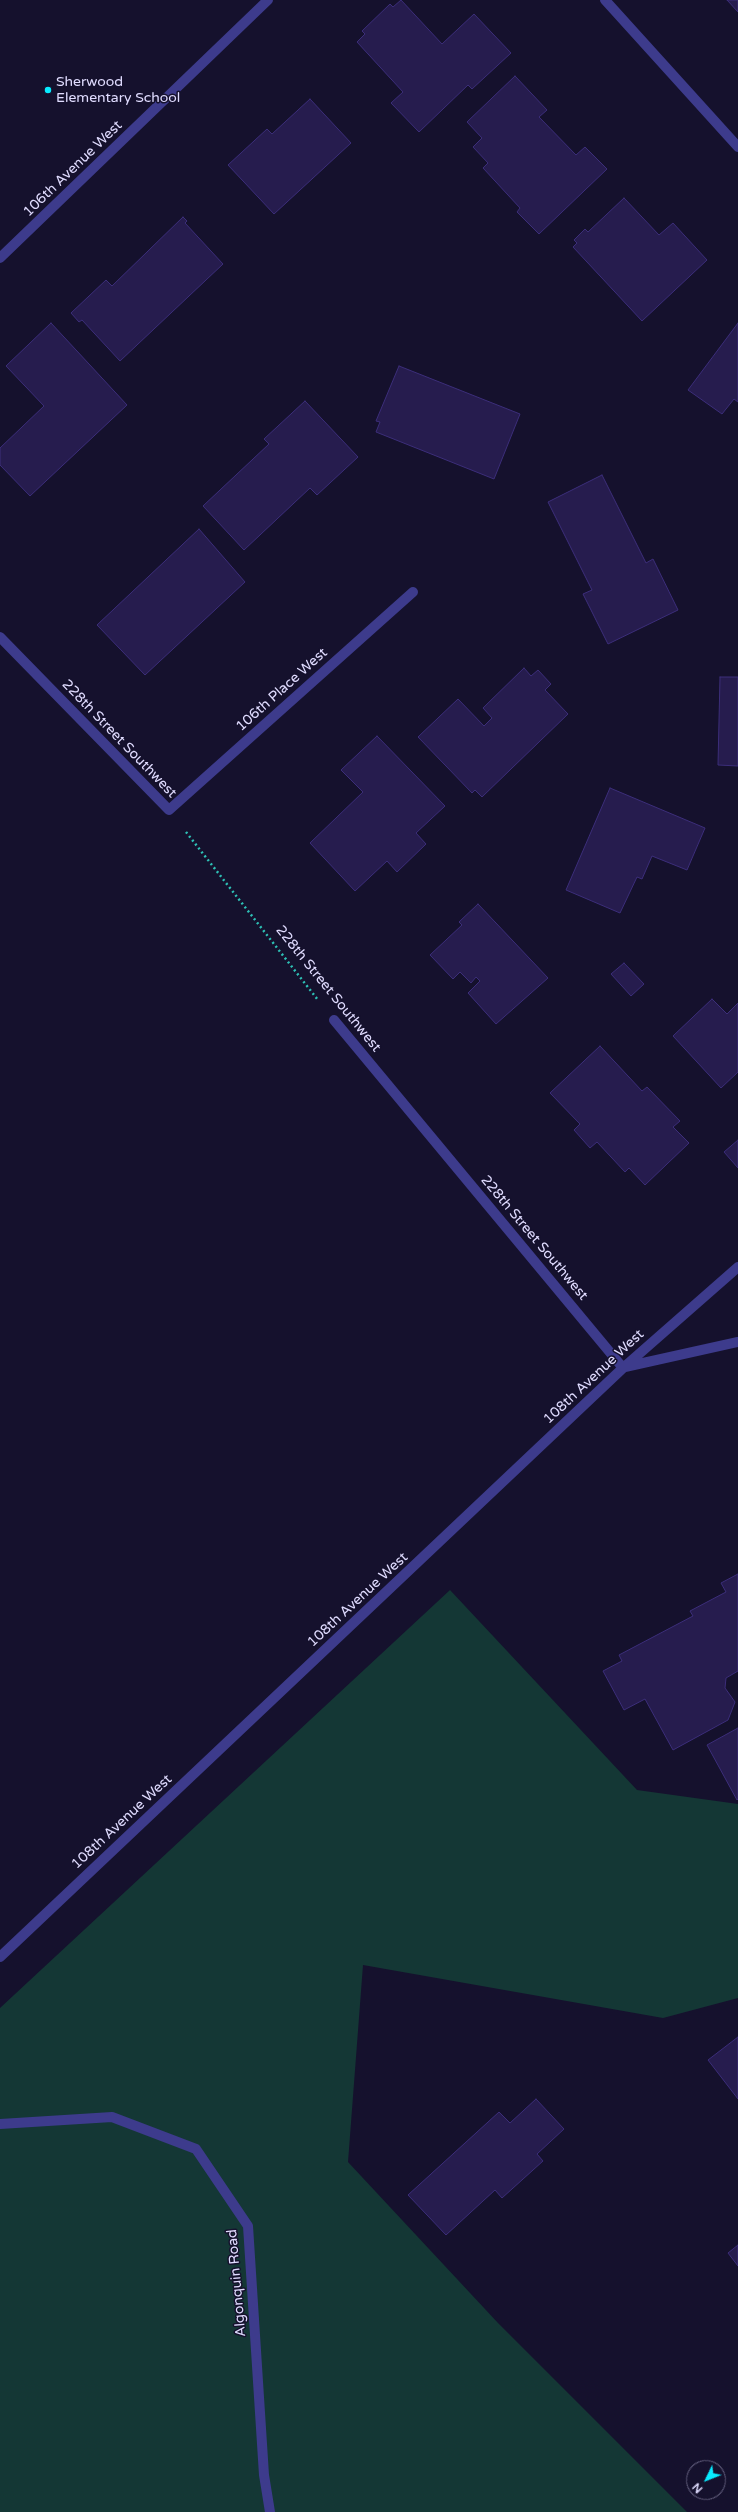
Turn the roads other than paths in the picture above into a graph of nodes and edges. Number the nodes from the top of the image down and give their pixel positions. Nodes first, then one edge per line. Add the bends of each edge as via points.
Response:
1 (268, 0) edge
2 (605, 0) edge
3 (738, 147) edge
4 (0, 258) edge
5 (413, 592) dead end
6 (0, 637) edge
7 (169, 810) joint
8 (334, 1020) road end
9 (738, 1267) edge
10 (738, 1342) edge
11 (623, 1368) junction
12 (0, 1957) edge
13 (0, 2124) edge
14 (270, 2512) edge

1 - 4 street, 106th Avenue West
2 - 3 street
5 - 7 street, 106th Place West
6 - 7 street, 228th Street Southwest
8 - 11 street, 228th Street Southwest
9 - 11 street, 108th Avenue West
10 - 11 street
11 - 12 street, 108th Avenue West
13 - 14 street, Algonquin Road via 112,2117 196,2149 248,2226 264,2475

